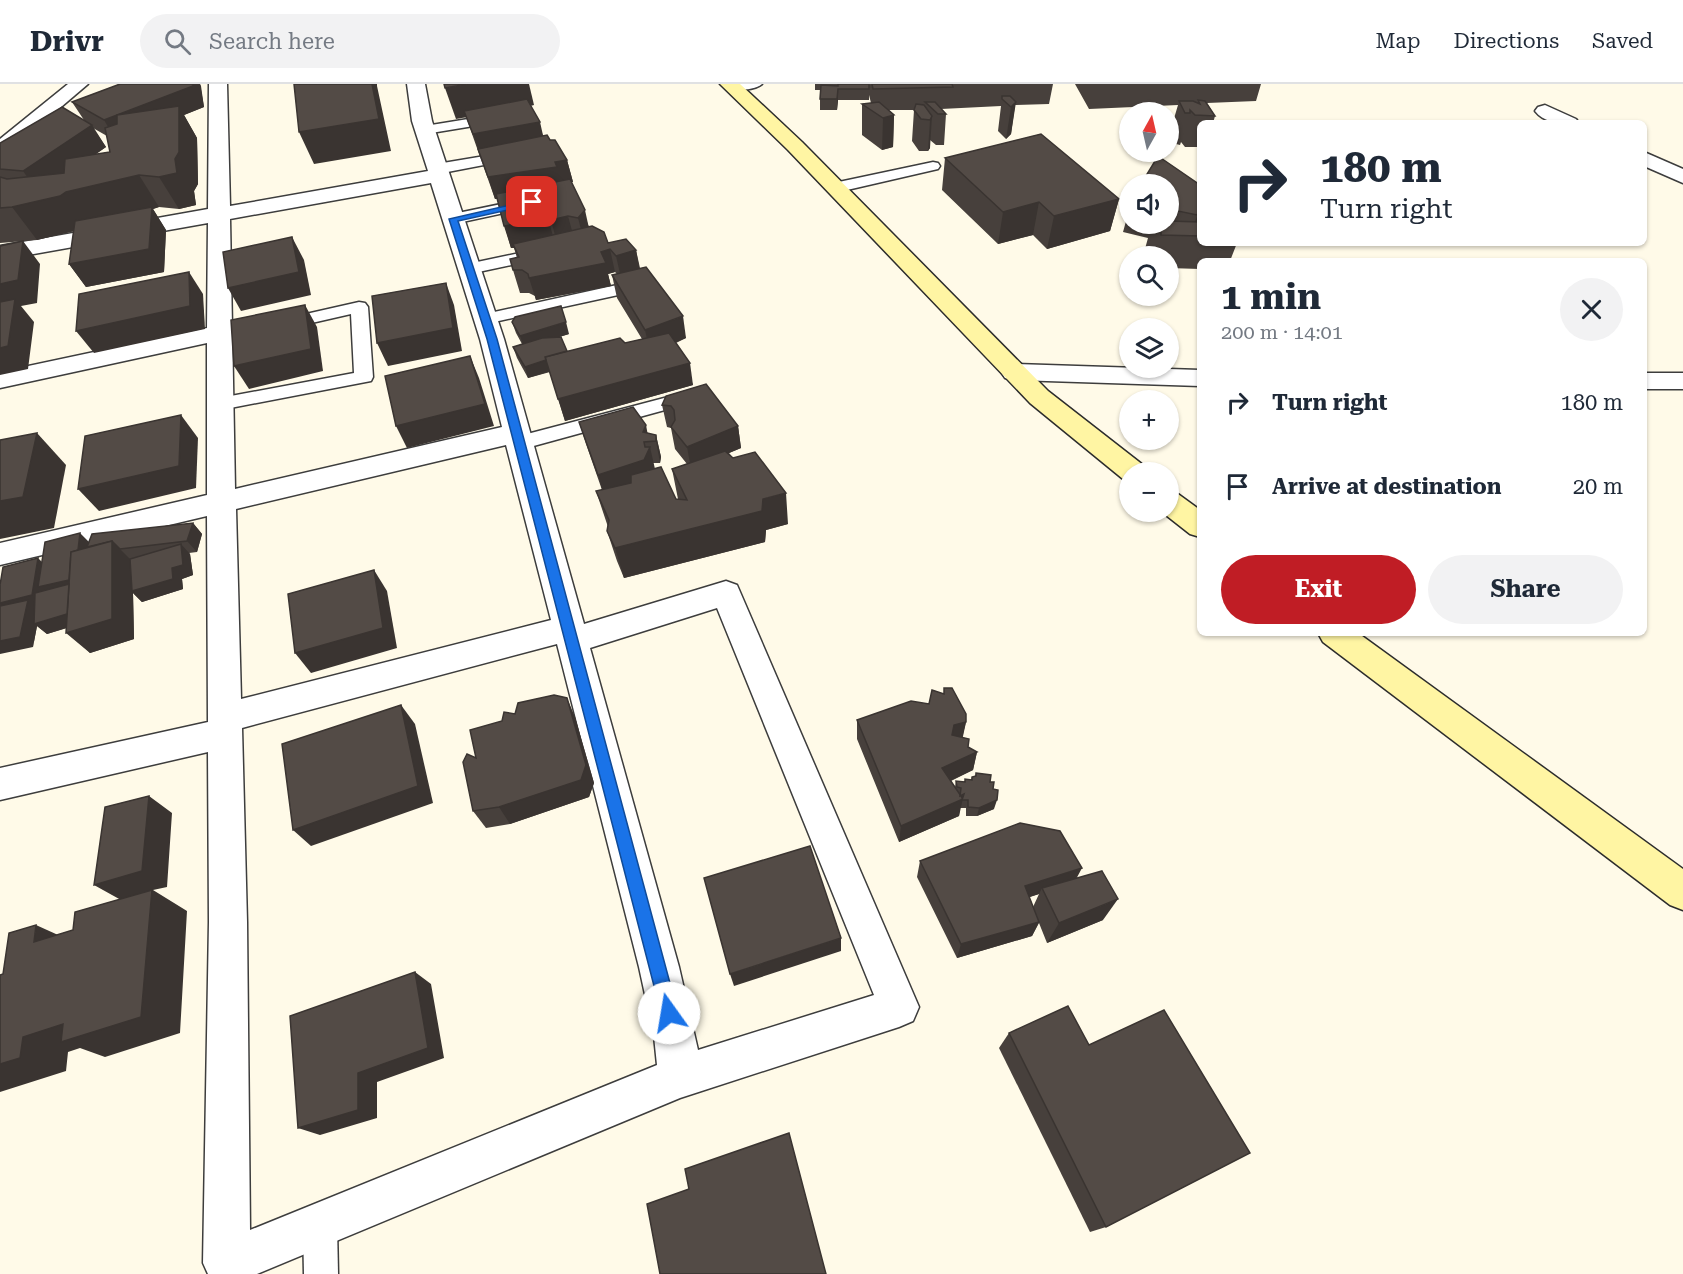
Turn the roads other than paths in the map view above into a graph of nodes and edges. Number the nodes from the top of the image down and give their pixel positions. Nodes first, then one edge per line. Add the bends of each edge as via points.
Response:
1 (79, 84) edge
2 (218, 84) edge
3 (416, 84) edge
4 (739, 85) edge
5 (1545, 111) dead end
6 (519, 115) edge
7 (1563, 120) edge
8 (425, 130) junction
9 (0, 149) edge
10 (532, 152) edge
11 (1647, 159) edge
12 (933, 166) dead end
13 (438, 172) junction
14 (1683, 177) edge
15 (834, 188) junction
16 (550, 198) edge
17 (220, 214) junction
18 (453, 219) junction
19 (562, 249) edge
20 (0, 253) edge
21 (469, 269) junction
22 (626, 288) edge
23 (485, 318) junction
24 (267, 329) edge
25 (228, 336) junction
26 (1014, 372) junction
27 (1197, 378) edge
28 (0, 380) edge
29 (1647, 381) edge
30 (1683, 381) edge
31 (687, 398) edge
32 (220, 404) junction
33 (518, 438) junction
34 (1120, 462) edge
35 (221, 502) junction
36 (1179, 510) edge
37 (1197, 524) edge
38 (0, 554) edge
39 (570, 635) junction
40 (1338, 636) edge
41 (224, 725) junction
42 (0, 784) edge
43 (1683, 892) edge
44 (680, 1077) junction
45 (320, 1226) junction
46 (321, 1274) edge

1 - 9 street
2 - 17 street
3 - 8 street
4 - 15 street
5 - 7 street
6 - 8 lane
8 - 13 street
10 - 13 lane
11 - 14 street
12 - 15 lane
13 - 17 street
13 - 18 street
15 - 26 street
16 - 18 lane
17 - 20 street
17 - 25 street
18 - 21 street
19 - 21 lane
21 - 23 street
22 - 23 lane
23 - 33 street
24 - 32 lane via 359,307 364,377
25 - 28 street
25 - 32 street
26 - 27 street
26 - 34 street
29 - 30 street
31 - 33 lane
32 - 35 street
33 - 35 street
33 - 39 street
35 - 38 street
35 - 41 street
36 - 37 street
39 - 41 street
39 - 44 street via 658,967 675,1036
39 - 44 street via 726,593 899,1007
40 - 43 street
41 - 42 street
41 - 45 street via 227,1263
44 - 45 street
45 - 46 lane

